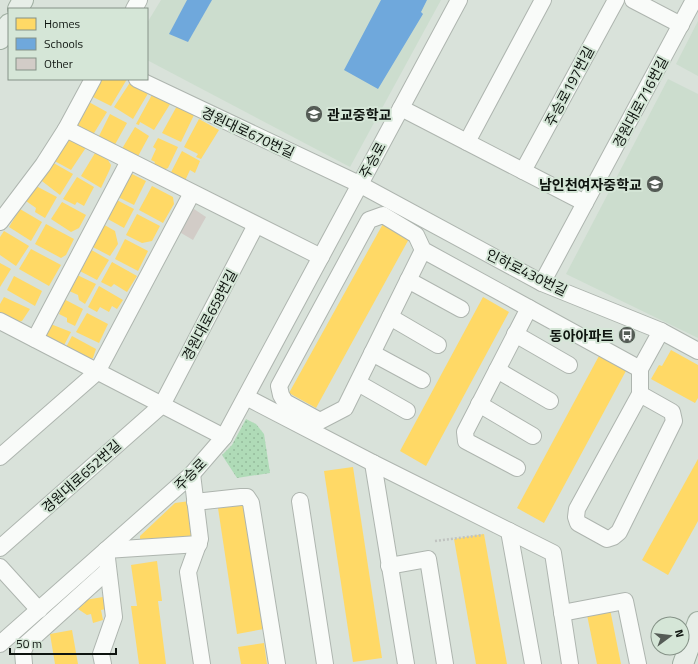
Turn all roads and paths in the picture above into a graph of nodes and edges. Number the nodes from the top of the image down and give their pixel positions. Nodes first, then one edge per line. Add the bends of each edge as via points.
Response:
1 (459, 0) edge
2 (542, 0) edge
3 (616, 0) edge
4 (633, 0) edge
5 (694, 0) edge
6 (681, 25) junction
7 (8, 26) edge
8 (0, 39) edge
9 (92, 80) edge
10 (139, 80) edge
11 (401, 108) junction
12 (66, 129) junction
13 (467, 142) junction
14 (129, 161) junction
15 (523, 171) junction
16 (359, 184) junction
17 (192, 193) junction
18 (585, 203) junction
19 (0, 222) edge
20 (256, 225) junction
21 (423, 250) junction
22 (321, 257) junction
23 (408, 280) junction
24 (542, 282) junction
25 (529, 308) junction
26 (461, 309) dead end
27 (390, 317) junction
28 (0, 321) edge
29 (661, 331) junction
30 (515, 334) junction
31 (35, 339) junction
32 (438, 345) dead end
33 (698, 351) edge
34 (372, 353) junction
35 (569, 365) dead end
36 (640, 369) junction
37 (497, 370) junction
38 (98, 372) junction
39 (422, 380) dead end
40 (358, 383) junction
41 (640, 394) junction
42 (246, 397) junction
43 (550, 401) dead end
44 (479, 404) junction
45 (162, 405) junction
46 (407, 411) dead end
47 (533, 436) dead end
48 (224, 437) junction
49 (0, 457) edge
50 (373, 463) junction
51 (517, 468) dead end
52 (192, 474) junction
53 (300, 501) dead end
54 (195, 502) junction
55 (509, 531) junction
56 (435, 541) dead end
57 (199, 544) junction
58 (0, 548) edge
59 (106, 550) junction
60 (389, 566) junction
61 (0, 567) edge
62 (108, 571) junction
63 (39, 610) junction
64 (562, 613) junction
65 (698, 622) edge
66 (0, 644) edge
67 (24, 664) edge
68 (103, 664) edge
69 (202, 664) edge
70 (277, 664) edge
71 (325, 664) edge
72 (406, 664) edge
73 (445, 664) edge
74 (533, 664) edge
75 (570, 664) edge
76 (638, 664) edge
77 (683, 664) edge

1 - 11 street, 주승로
2 - 13 street
3 - 15 street, 주승로197번길
4 - 6 street
5 - 6 street, 경원대로716번길
6 - 18 street, 경원대로716번길
7 - 8 main road
9 - 12 street
10 - 16 street, 경원대로670번길
11 - 13 street
11 - 16 street, 주승로
12 - 14 street
12 - 19 street via 43,165
13 - 15 street
14 - 17 street
14 - 31 street
15 - 18 street
16 - 22 street, 주승로
16 - 24 street, 인하로430번길
17 - 20 street
17 - 38 street
18 - 24 street, 경원대로716번길
20 - 22 street
20 - 45 street, 경원대로658번길
21 - 23 street
21 - 25 street
21 - 40 street via 416,235 383,215 368,220 279,386 285,402 320,421 345,408
22 - 42 street, 주승로
23 - 26 street
23 - 27 street
24 - 29 street, 인하로430번길
25 - 30 street
25 - 36 street
27 - 32 street
27 - 34 street
28 - 31 street
29 - 33 street, 인하로430번길
29 - 36 street
30 - 35 street
30 - 37 street
31 - 38 street
34 - 39 street
34 - 40 street
36 - 41 street
37 - 43 street
37 - 44 street
38 - 45 street
38 - 49 street
40 - 46 street
41 - 41 street via 672,412 674,421 619,532 607,539 578,523 577,509
42 - 48 street, 주승로
42 - 50 street
44 - 47 street
44 - 51 street via 465,432 466,441
45 - 48 street
45 - 58 street, 경원대로652번길
48 - 52 street, 주승로
50 - 55 street
50 - 60 street
52 - 54 street
52 - 59 street, 주승로
53 - 71 street
54 - 57 street
54 - 70 street via 247,497 251,503
55 - 56 path
55 - 64 street via 554,553
55 - 74 street
57 - 59 street
57 - 69 street via 188,572
59 - 62 street
59 - 63 street, 주승로
60 - 72 street
60 - 73 street via 428,559
61 - 63 street
62 - 67 street via 26,644 23,652
62 - 68 street via 114,617 101,654
63 - 66 street, 주승로
64 - 75 street
64 - 76 street via 625,600
65 - 77 main road

